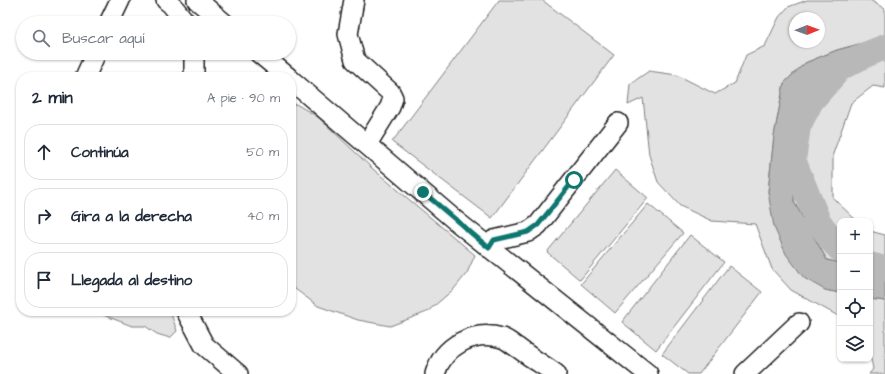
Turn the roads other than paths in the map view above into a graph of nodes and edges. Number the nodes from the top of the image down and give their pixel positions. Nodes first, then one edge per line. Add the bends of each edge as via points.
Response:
1 (120, 0) edge
2 (166, 0) edge
3 (197, 0) edge
4 (354, 0) edge
5 (112, 16) edge
6 (180, 16) edge
7 (216, 16) edge
8 (93, 60) edge
9 (194, 60) edge
10 (267, 60) edge
11 (87, 72) edge
12 (194, 72) edge
13 (282, 72) edge
14 (296, 84) edge
15 (618, 123) dead end
16 (367, 144) junction
17 (489, 248) junction
18 (189, 316) edge
19 (799, 323) dead end
20 (238, 374) edge
21 (435, 374) edge
22 (556, 374) edge
23 (648, 374) edge
24 (745, 374) edge

1 - 5 lane
2 - 6 lane
3 - 7 lane
4 - 16 lane via 348,34 355,60 390,92 393,98
8 - 11 lane
9 - 12 lane
10 - 13 lane
14 - 16 lane
15 - 17 lane via 538,225 528,232 494,240
16 - 17 lane
17 - 23 lane
18 - 20 lane via 204,345
19 - 24 lane
21 - 22 lane via 437,366 451,348 464,339 486,335 503,339

